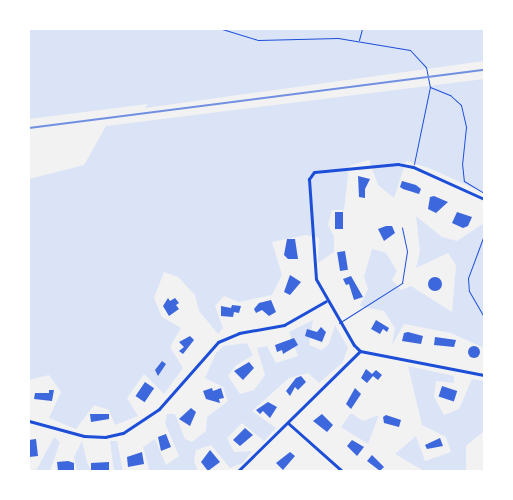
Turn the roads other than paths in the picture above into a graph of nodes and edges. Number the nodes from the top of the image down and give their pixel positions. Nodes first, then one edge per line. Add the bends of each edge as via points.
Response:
1 (484, 199) edge
2 (402, 228) dead end
3 (326, 301) junction
4 (339, 323) junction
5 (360, 351) junction
6 (484, 375) edge
7 (29, 421) edge
8 (288, 423) junction
9 (238, 471) edge
10 (342, 471) edge

1 - 3 street via 413,167 380,164 310,173 313,262
2 - 4 lane via 407,251 402,283
3 - 4 street
3 - 7 street via 284,325 239,333 218,342 159,409 123,433 105,437 84,436
4 - 5 street
5 - 6 street
5 - 8 street
8 - 9 street
8 - 10 street

